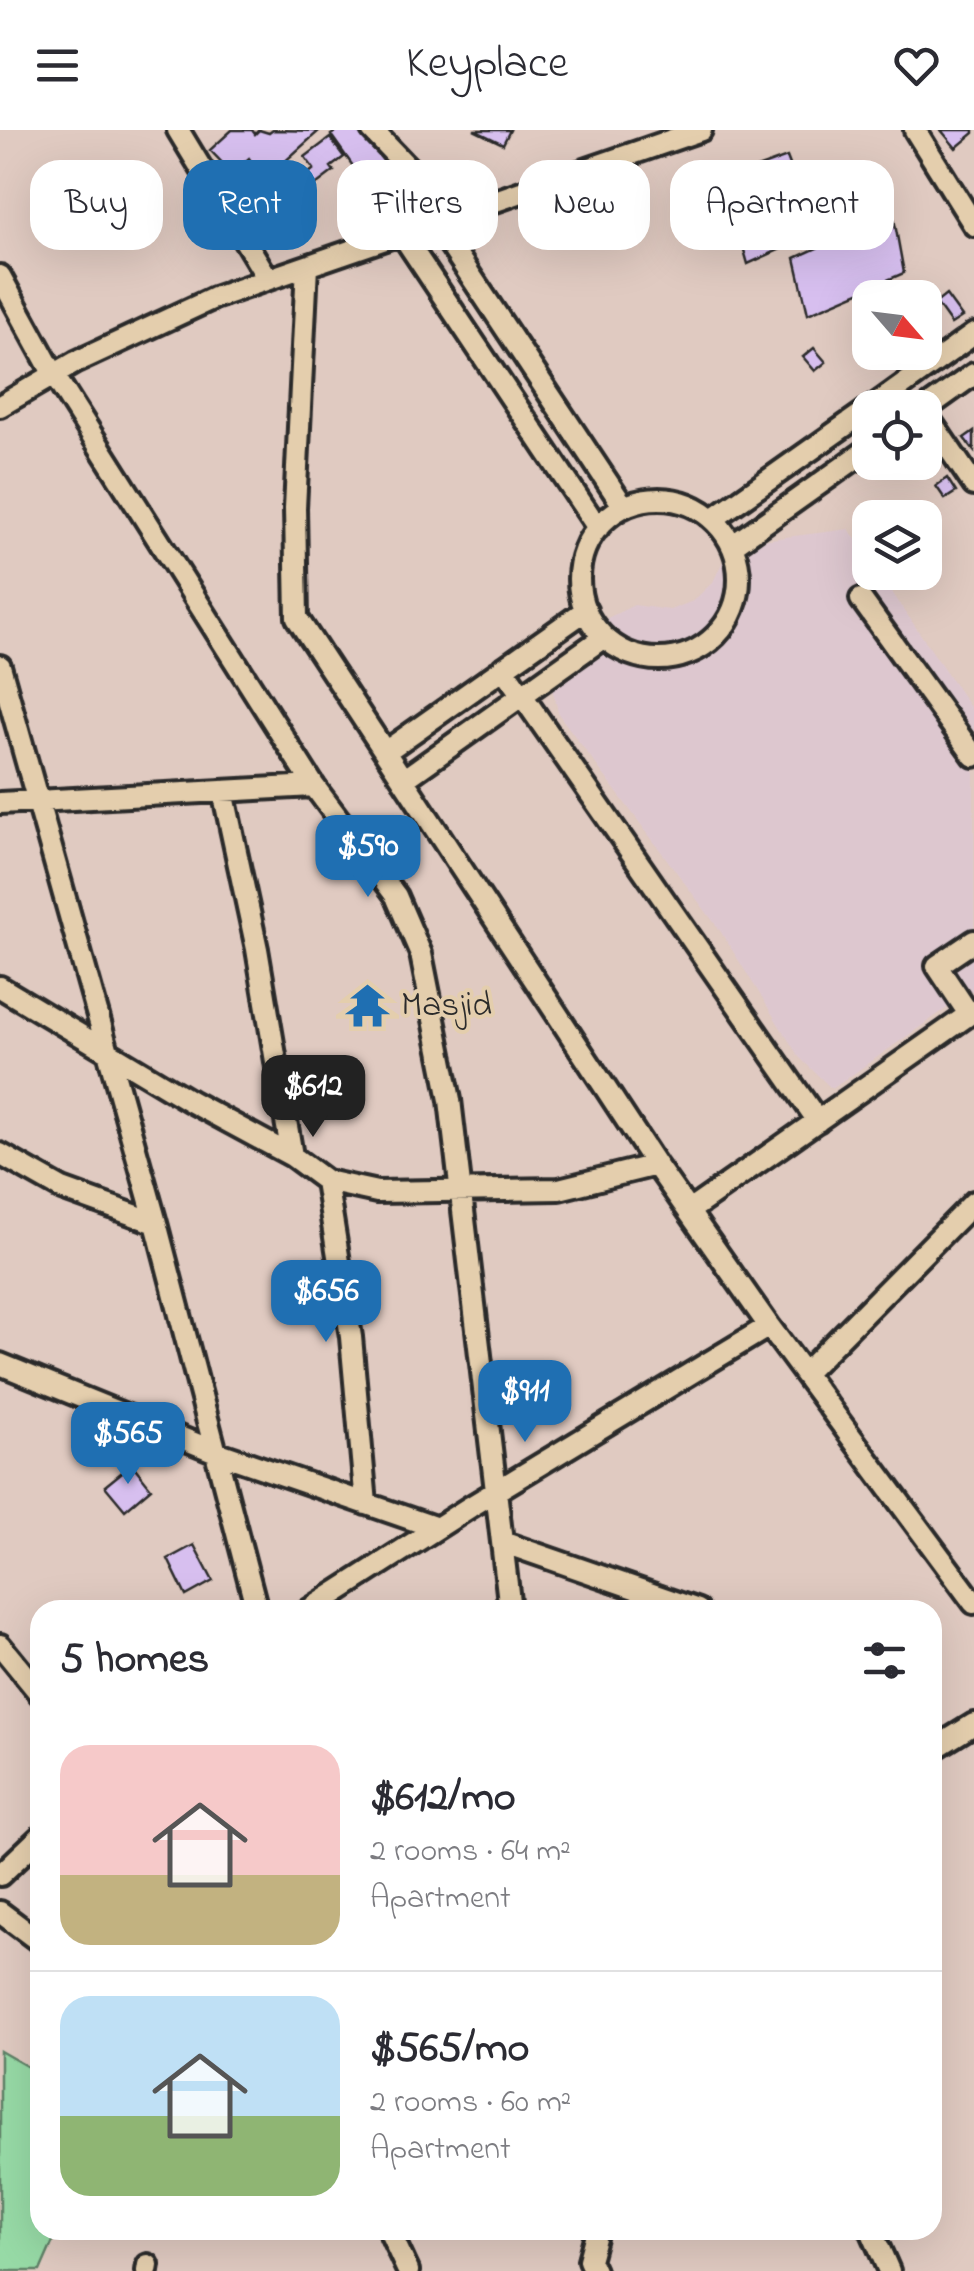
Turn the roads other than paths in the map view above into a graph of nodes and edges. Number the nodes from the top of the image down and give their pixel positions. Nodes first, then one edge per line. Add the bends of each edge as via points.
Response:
1 (178, 130) edge
2 (372, 130) edge
3 (701, 130) edge
4 (915, 130) edge
5 (396, 160) edge
6 (498, 200) edge
7 (974, 224) edge
8 (353, 250) edge
9 (412, 250) edge
10 (463, 250) edge
11 (308, 266) junction
12 (0, 276) edge
13 (268, 279) junction
14 (974, 334) edge
15 (974, 374) edge
16 (54, 375) junction
17 (905, 384) junction
18 (896, 390) edge
19 (909, 390) edge
20 (942, 397) edge
21 (0, 406) edge
22 (852, 421) edge
23 (942, 437) edge
24 (852, 461) edge
25 (974, 485) edge
26 (624, 507) junction
27 (713, 519) junction
28 (598, 528) junction
29 (732, 546) junction
30 (861, 598) dead end
31 (586, 610) junction
32 (604, 637) junction
33 (0, 666) edge
34 (503, 668) junction
35 (522, 696) junction
36 (385, 752) junction
37 (974, 756) edge
38 (403, 780) junction
39 (314, 786) junction
40 (223, 791) junction
41 (40, 801) junction
42 (0, 803) edge
43 (974, 941) edge
44 (0, 986) edge
45 (972, 1013) edge
46 (109, 1051) junction
47 (818, 1121) junction
48 (0, 1154) edge
49 (292, 1156) junction
50 (656, 1164) junction
51 (326, 1182) junction
52 (461, 1192) junction
53 (974, 1202) edge
54 (689, 1211) junction
55 (156, 1223) junction
56 (769, 1326) junction
57 (0, 1364) edge
58 (804, 1373) junction
59 (216, 1452) junction
60 (495, 1492) junction
61 (366, 1504) junction
62 (437, 1528) junction
63 (502, 1542) junction
64 (254, 1600) edge
65 (325, 1600) edge
66 (509, 1600) edge
67 (669, 1600) edge
68 (974, 1603) edge
69 (0, 1645) edge
70 (30, 1682) edge
71 (974, 1724) edge
72 (942, 1744) edge
73 (30, 1846) edge
74 (0, 1875) edge
75 (0, 1912) edge
76 (30, 1934) edge
77 (394, 2240) edge
78 (594, 2240) edge
79 (875, 2240) edge
80 (408, 2271) edge
81 (594, 2271) edge
82 (889, 2271) edge

1 - 13 street
2 - 5 street
3 - 6 street
4 - 7 street
8 - 11 street
9 - 28 street
10 - 26 street
11 - 13 street
11 - 36 street via 295,508 297,618
12 - 16 street
13 - 16 street
14 - 17 street
15 - 20 street
16 - 21 street
16 - 39 street
17 - 18 street
17 - 19 street
22 - 27 street
23 - 25 street
24 - 29 street
26 - 27 street via 670,500
26 - 28 street
27 - 29 street
28 - 31 street via 584,551 580,578
29 - 32 street via 738,594 714,638 669,659 644,658
30 - 37 street
31 - 32 street
31 - 34 street
32 - 35 street
33 - 41 street
34 - 35 street
34 - 36 street
35 - 38 street
35 - 47 street
36 - 38 street
38 - 50 street
39 - 40 street
39 - 52 street via 396,896 421,954
40 - 41 street
40 - 49 street via 258,949
41 - 42 street
41 - 46 street
43 - 45 street via 937,966
44 - 46 street
45 - 47 street
46 - 49 street
46 - 55 street
47 - 54 street
48 - 55 street via 62,1189
49 - 51 street
50 - 52 street via 559,1189
50 - 54 street
51 - 52 street via 377,1192
51 - 61 street
52 - 60 street
53 - 58 street
54 - 56 street
55 - 59 street
56 - 58 street
56 - 60 street
57 - 59 street
58 - 68 street
59 - 61 street
59 - 64 street
60 - 62 street
60 - 63 street
61 - 62 street
62 - 65 street
63 - 66 street
63 - 67 street
69 - 70 street
71 - 72 street
73 - 74 street
75 - 76 street
77 - 80 street
78 - 81 street via 589,2260
79 - 82 street

